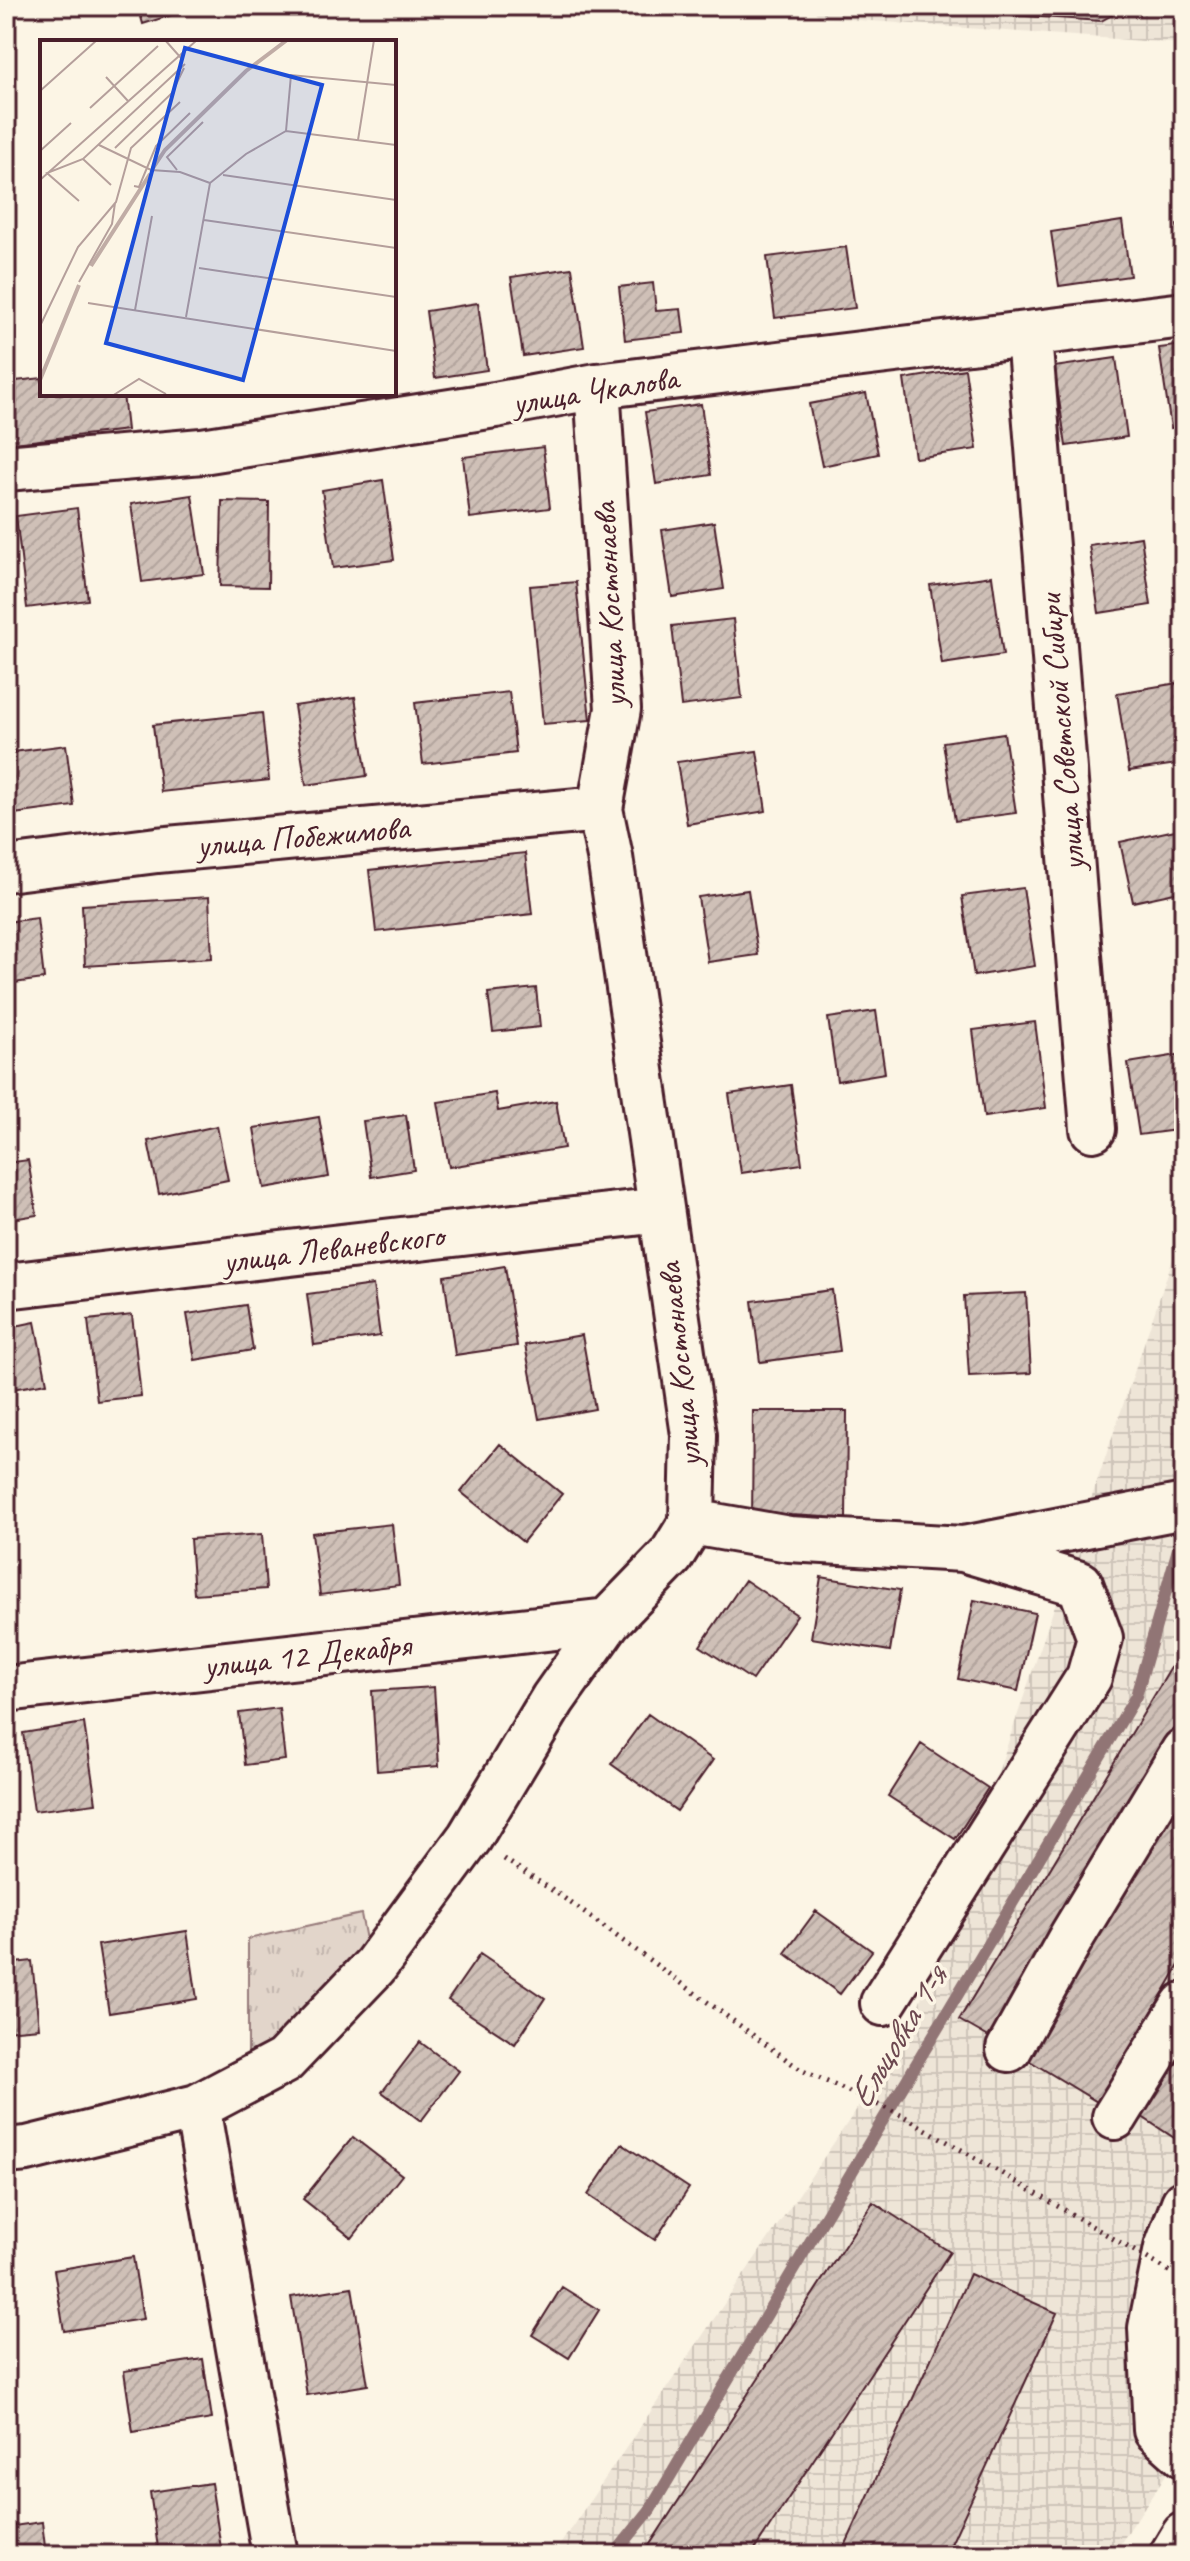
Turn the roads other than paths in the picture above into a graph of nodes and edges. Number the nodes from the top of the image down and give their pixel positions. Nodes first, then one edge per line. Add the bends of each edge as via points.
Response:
1 (1184, 315) edge
2 (1029, 336) junction
3 (597, 386) junction
4 (6, 468) edge
5 (600, 809) junction
6 (6, 869) edge
7 (1093, 1129) dead end
8 (660, 1210) junction
9 (6, 1286) edge
10 (1184, 1506) edge
11 (692, 1522) junction
12 (963, 1549) junction
13 (608, 1621) junction
14 (6, 1689) edge
15 (1184, 1751) edge
16 (883, 2003) dead end
17 (1184, 2005) edge
18 (1009, 2049) dead end
19 (197, 2107) junction
20 (1115, 2117) dead end
21 (6, 2151) edge
22 (1184, 2203) edge
23 (1184, 2344) edge
24 (1170, 2443) edge
25 (1184, 2535) edge
26 (275, 2555) edge
27 (1172, 2555) edge

1 - 2 street, улица Чкалова
2 - 3 street, улица Чкалова
2 - 7 street, улица Советской Сибири
3 - 4 street, улица Чкалова via 202,451
3 - 5 street, улица Костонаева via 618,709
5 - 6 street, улица Побежимова
5 - 8 street, улица Костонаева
8 - 9 street, улица Леваневского
8 - 11 street, улица Костонаева via 694,1435
10 - 12 street
11 - 12 street via 789,1539
11 - 13 street via 671,1556
12 - 16 street via 1080,1584 1100,1638 1089,1677
13 - 14 street, улица 12 Декабря
13 - 19 street via 553,1699 470,1837 375,1966 284,2061
15 - 18 street
17 - 20 street
19 - 21 street
19 - 26 street
22 - 24 street via 1167,2248 1151,2328
23 - 24 street
25 - 27 street

